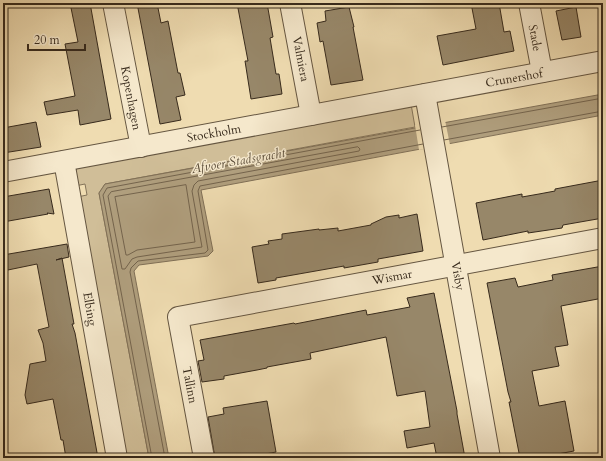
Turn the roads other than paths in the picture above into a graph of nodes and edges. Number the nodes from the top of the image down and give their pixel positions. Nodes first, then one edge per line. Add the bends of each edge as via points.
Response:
1 (113, 3) edge
2 (290, 3) edge
3 (529, 3) edge
4 (603, 61) edge
5 (542, 72) junction
6 (426, 100) junction
7 (311, 115) junction
8 (140, 147) junction
9 (64, 161) junction
10 (3, 172) edge
11 (603, 238) edge
12 (456, 266) junction
13 (182, 316) joint
14 (117, 458) edge
15 (204, 458) edge
16 (490, 458) edge

1 - 8 street, Kopenhagen
2 - 7 street, Valmiera
3 - 5 street, Stade
4 - 5 street, Crunershof
5 - 6 street, Crunershof
6 - 7 street, Stockholm
6 - 12 street, Visby
7 - 8 street, Stockholm
8 - 9 street, Stockholm
9 - 10 street, Stockholm
9 - 14 street, Elbing
11 - 12 street, Wismar
12 - 13 street, Wismar
12 - 16 street, Visby
13 - 15 street, Tallinn via 178,317

